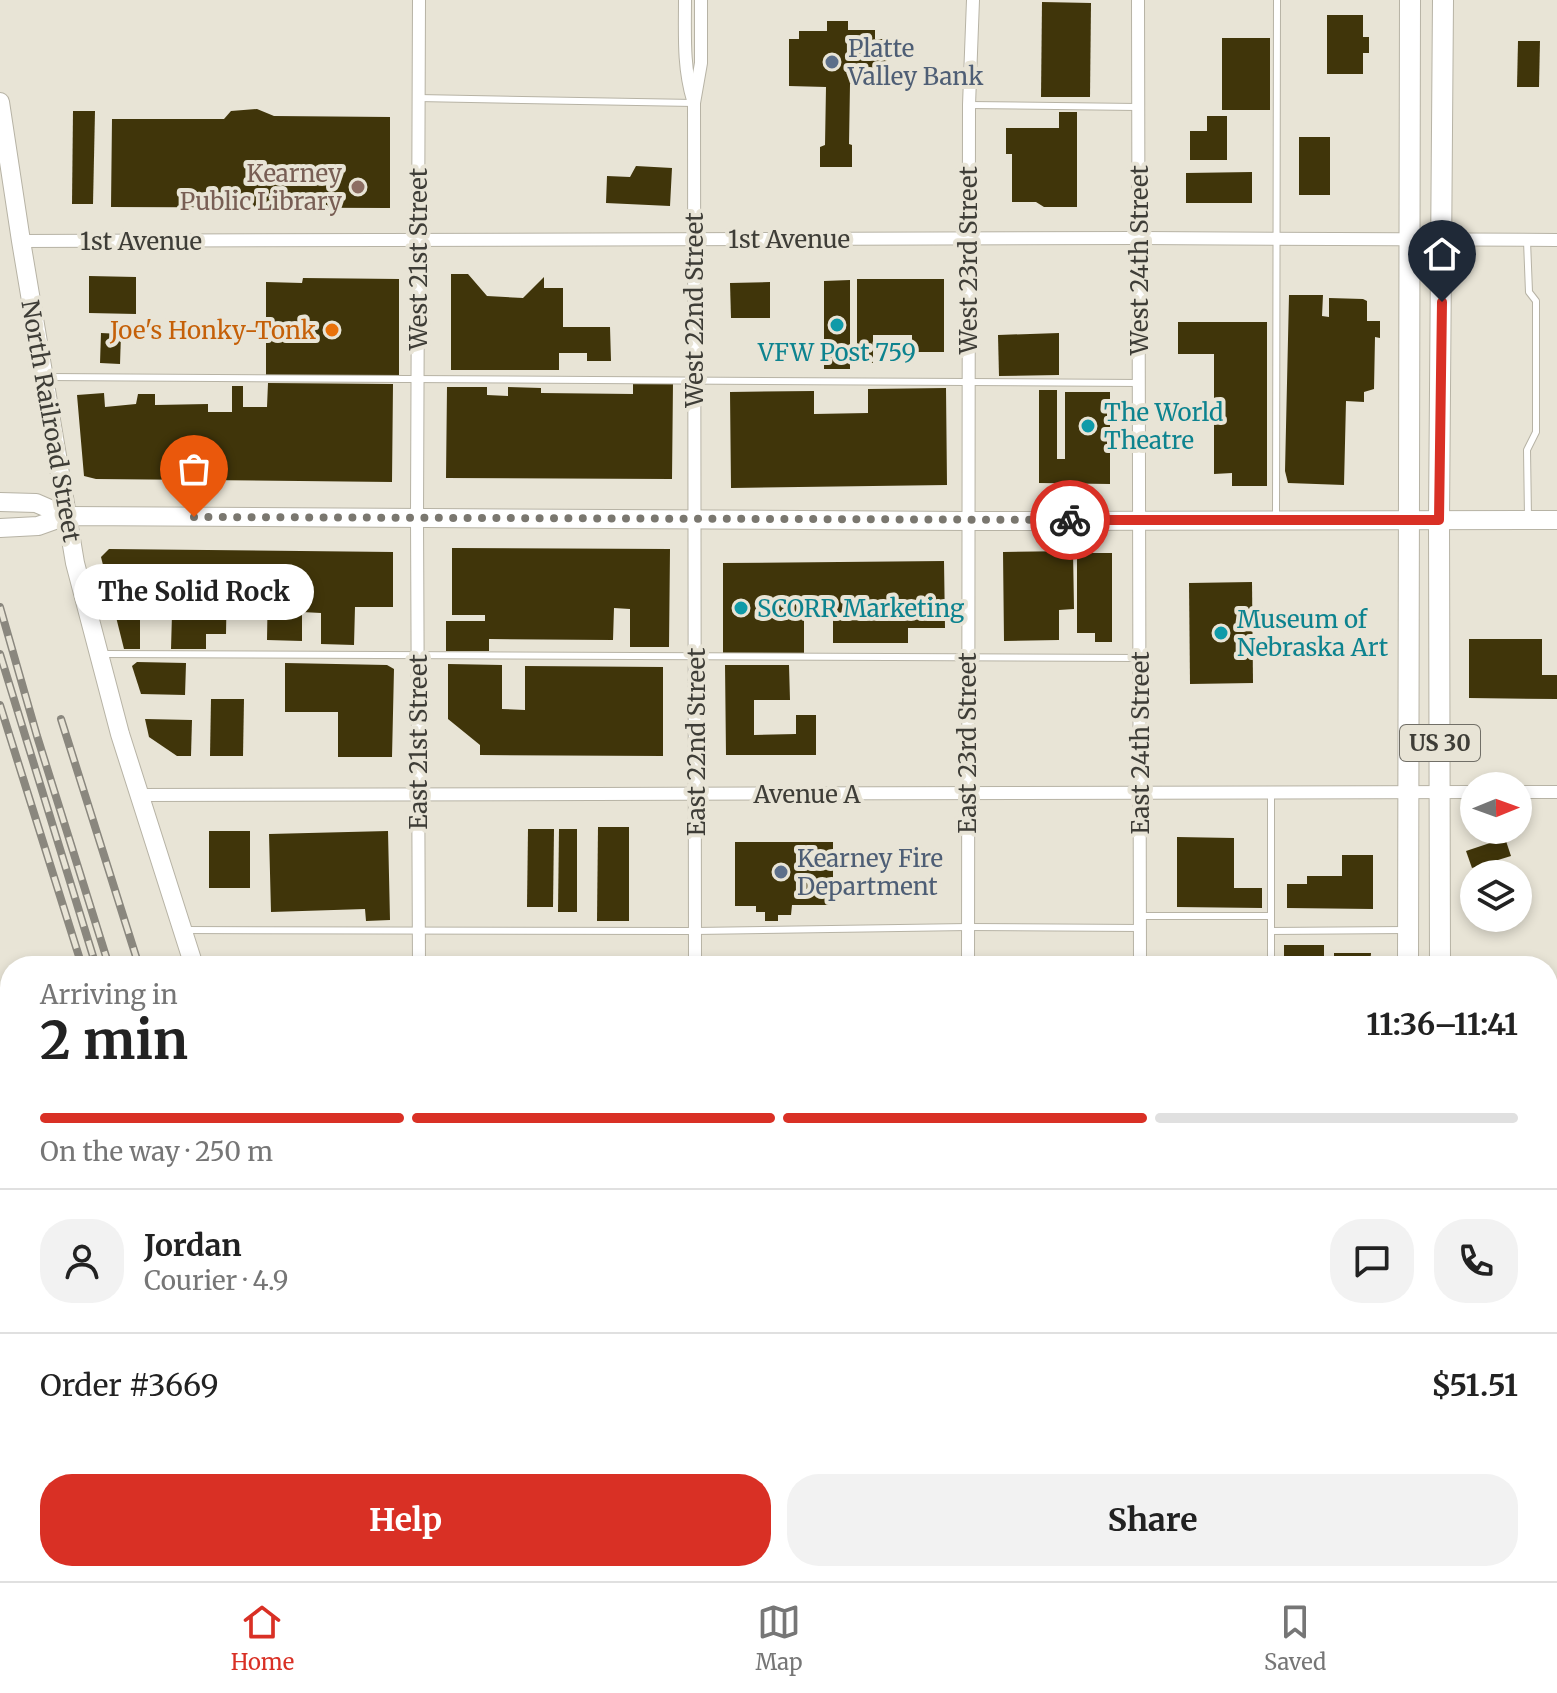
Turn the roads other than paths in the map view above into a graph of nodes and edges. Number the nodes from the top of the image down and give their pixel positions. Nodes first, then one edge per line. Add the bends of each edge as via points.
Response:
1 (419, 0) edge
2 (685, 0) edge
3 (701, 0) edge
4 (973, 0) edge
5 (1138, 0) edge
6 (1277, 0) edge
7 (1410, 0) edge
8 (1443, 0) edge
9 (418, 98) junction
10 (0, 102) edge
11 (694, 103) junction
12 (969, 105) junction
13 (1139, 107) junction
14 (968, 238) junction
15 (1139, 238) junction
16 (693, 239) junction
17 (1278, 239) junction
18 (418, 240) junction
19 (1410, 240) junction
20 (1442, 240) junction
21 (1527, 240) junction
22 (1557, 240) edge
23 (21, 241) junction
24 (43, 377) junction
25 (417, 380) junction
26 (695, 380) junction
27 (968, 380) junction
28 (1140, 383) junction
29 (0, 502) edge
30 (66, 516) junction
31 (417, 518) junction
32 (696, 518) junction
33 (1140, 520) junction
34 (1276, 520) junction
35 (1439, 520) junction
36 (1557, 520) edge
37 (968, 521) junction
38 (1409, 521) junction
39 (1528, 521) junction
40 (0, 528) edge
41 (99, 654) junction
42 (967, 656) junction
43 (417, 657) junction
44 (696, 658) junction
45 (1140, 658) junction
46 (1440, 792) junction
47 (1460, 792) edge
48 (1532, 792) edge
49 (1557, 792) edge
50 (1140, 793) junction
51 (1271, 793) junction
52 (1409, 793) junction
53 (696, 794) junction
54 (966, 794) junction
55 (139, 795) junction
56 (418, 795) junction
57 (1271, 916) junction
58 (1140, 922) junction
59 (968, 927) junction
60 (419, 929) junction
61 (181, 930) junction
62 (1408, 930) junction
63 (695, 931) junction
64 (1271, 931) junction
65 (190, 956) edge
66 (419, 956) edge
67 (695, 956) edge
68 (968, 956) edge
69 (1140, 956) edge
70 (1271, 956) edge
71 (1408, 956) edge
72 (1440, 956) edge

1 - 9 street, West 21st Street
2 - 11 street, West 22nd Street via 686,79
3 - 11 street, West 22nd Street via 701,63
4 - 12 street, West 23rd Street
5 - 13 street, West 24th Street
6 - 17 lane
7 - 19 main road, US 30
8 - 20 main road, US 30
9 - 11 lane
9 - 18 street, West 21st Street
10 - 23 street, North Railroad Street
11 - 16 street, West 22nd Street
12 - 13 lane
12 - 14 street, West 23rd Street
13 - 15 street, West 24th Street
14 - 15 street, 1st Avenue
14 - 16 street, 1st Avenue
14 - 27 street, West 23rd Street
15 - 17 street, 1st Avenue
15 - 28 street, West 24th Street
16 - 18 street, 1st Avenue
16 - 26 street, West 22nd Street
17 - 19 street, 1st Avenue
17 - 34 lane
18 - 23 street, 1st Avenue
18 - 25 street, West 21st Street
19 - 20 street, 1st Avenue
19 - 38 main road, US 30
20 - 21 street, 1st Avenue
20 - 35 main road, US 30
21 - 22 street, 1st Avenue
21 - 39 lane via 1529,292 1536,301 1536,432 1527,450
23 - 24 street, North Railroad Street
24 - 25 lane
24 - 30 street, North Railroad Street
25 - 26 lane
25 - 31 street, West 21st Street
26 - 27 lane
26 - 32 street, West 22nd Street
27 - 28 lane
27 - 37 street, West 23rd Street
28 - 33 street, West 24th Street
29 - 30 street via 36,503
30 - 31 street
30 - 40 street via 38,526
30 - 41 street, North Railroad Street
31 - 32 street
31 - 43 street, East 21st Street
32 - 37 street
32 - 44 street, East 22nd Street
33 - 34 street
33 - 37 street
33 - 45 street, East 24th Street
34 - 38 street
35 - 38 street
35 - 39 street
35 - 46 main road, US 30
36 - 39 street
37 - 42 street, East 23rd Street
38 - 52 main road, US 30
41 - 43 lane
41 - 55 street, North Railroad Street
42 - 44 lane
42 - 45 lane
42 - 54 street, East 23rd Street
43 - 44 lane
43 - 56 street, East 21st Street
44 - 53 street, East 22nd Street
45 - 50 street, East 24th Street
46 - 47 street, Avenue A
46 - 52 street, Avenue A
46 - 72 main road, US 30
48 - 49 street
50 - 51 street, Avenue A
50 - 54 street, Avenue A
50 - 58 street, East 24th Street
51 - 52 street, Avenue A
51 - 57 lane
52 - 62 main road, US 30
53 - 54 street, Avenue A
53 - 56 street, Avenue A
53 - 63 street, East 22nd Street
54 - 59 street, East 23rd Street
55 - 56 street, Avenue A
55 - 61 street, North Railroad Street
56 - 60 street, East 21st Street
57 - 58 lane
57 - 64 lane
58 - 59 lane
58 - 69 street, East 24th Street
59 - 63 lane
59 - 68 street, East 23rd Street
60 - 61 lane
60 - 63 lane
60 - 66 street, East 21st Street
61 - 65 street, North Railroad Street
62 - 64 lane
62 - 71 main road, US 30
63 - 67 street, East 22nd Street
64 - 70 lane

